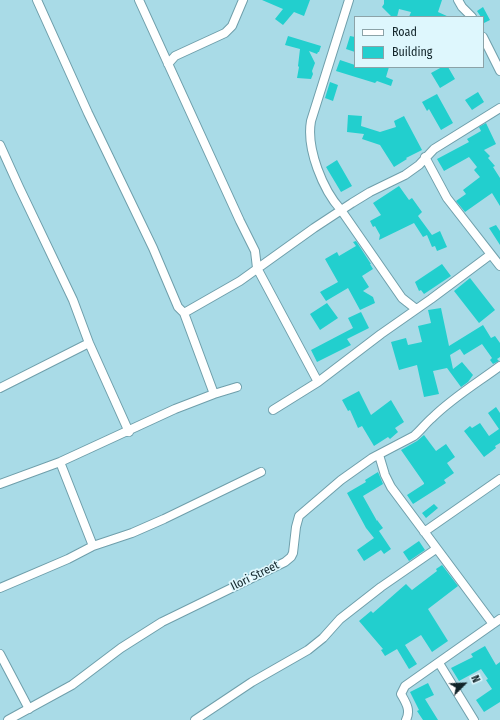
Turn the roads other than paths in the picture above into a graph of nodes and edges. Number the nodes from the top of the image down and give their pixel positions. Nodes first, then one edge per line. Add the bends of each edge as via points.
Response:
1 (38, 0) edge
2 (139, 0) edge
3 (243, 0) edge
4 (349, 0) edge
5 (458, 0) edge
6 (471, 16) edge
7 (484, 39) edge
8 (162, 52) junction
9 (175, 56) junction
10 (168, 64) junction
11 (500, 71) edge
12 (500, 108) edge
13 (0, 145) edge
14 (425, 157) junction
15 (341, 210) junction
16 (490, 255) junction
17 (500, 266) edge
18 (257, 268) junction
19 (416, 309) junction
20 (184, 313) junction
21 (89, 343) junction
22 (500, 366) edge
23 (318, 382) junction
24 (237, 387) dead end
25 (0, 388) edge
26 (214, 394) junction
27 (273, 410) dead end
28 (129, 432) junction
29 (378, 455) junction
30 (60, 462) junction
31 (261, 472) dead end
32 (500, 479) edge
33 (0, 484) edge
34 (424, 532) junction
35 (93, 546) junction
36 (436, 549) junction
37 (0, 588) edge
38 (500, 619) edge
39 (493, 624) junction
40 (0, 654) edge
41 (439, 663) junction
42 (29, 709) junction
43 (8, 720) edge
44 (194, 720) edge
45 (406, 720) edge
46 (474, 720) edge

1 - 20 street via 178,307
2 - 8 street
3 - 9 street via 232,26 225,33
4 - 15 street via 309,131 317,165 332,199
5 - 6 street
7 - 11 street
8 - 9 street
8 - 10 street
9 - 10 street
10 - 18 street via 254,251
12 - 14 street
13 - 21 street via 73,300
14 - 15 street via 405,175
14 - 16 street via 447,198
15 - 18 street
15 - 19 street via 402,298
16 - 17 street
16 - 19 street
18 - 20 street via 240,281
18 - 23 street
19 - 23 street
20 - 26 street
21 - 25 street
21 - 28 street
22 - 29 street, Ilori Street via 436,414 414,436
23 - 27 street
24 - 26 street
26 - 28 street via 175,409
28 - 30 street
29 - 34 street via 391,487
29 - 42 street, Ilori Street via 341,480 299,516 293,554 285,562 162,622 121,648 72,685
30 - 33 street
30 - 35 street
31 - 35 street via 164,519
32 - 34 street
34 - 36 street
35 - 37 street via 68,560
36 - 39 street
36 - 44 street via 340,619 308,650 252,682
38 - 39 street
39 - 41 street
40 - 42 street
41 - 45 street via 404,686 401,694 409,708
41 - 46 street
42 - 43 street, Ilori Street

